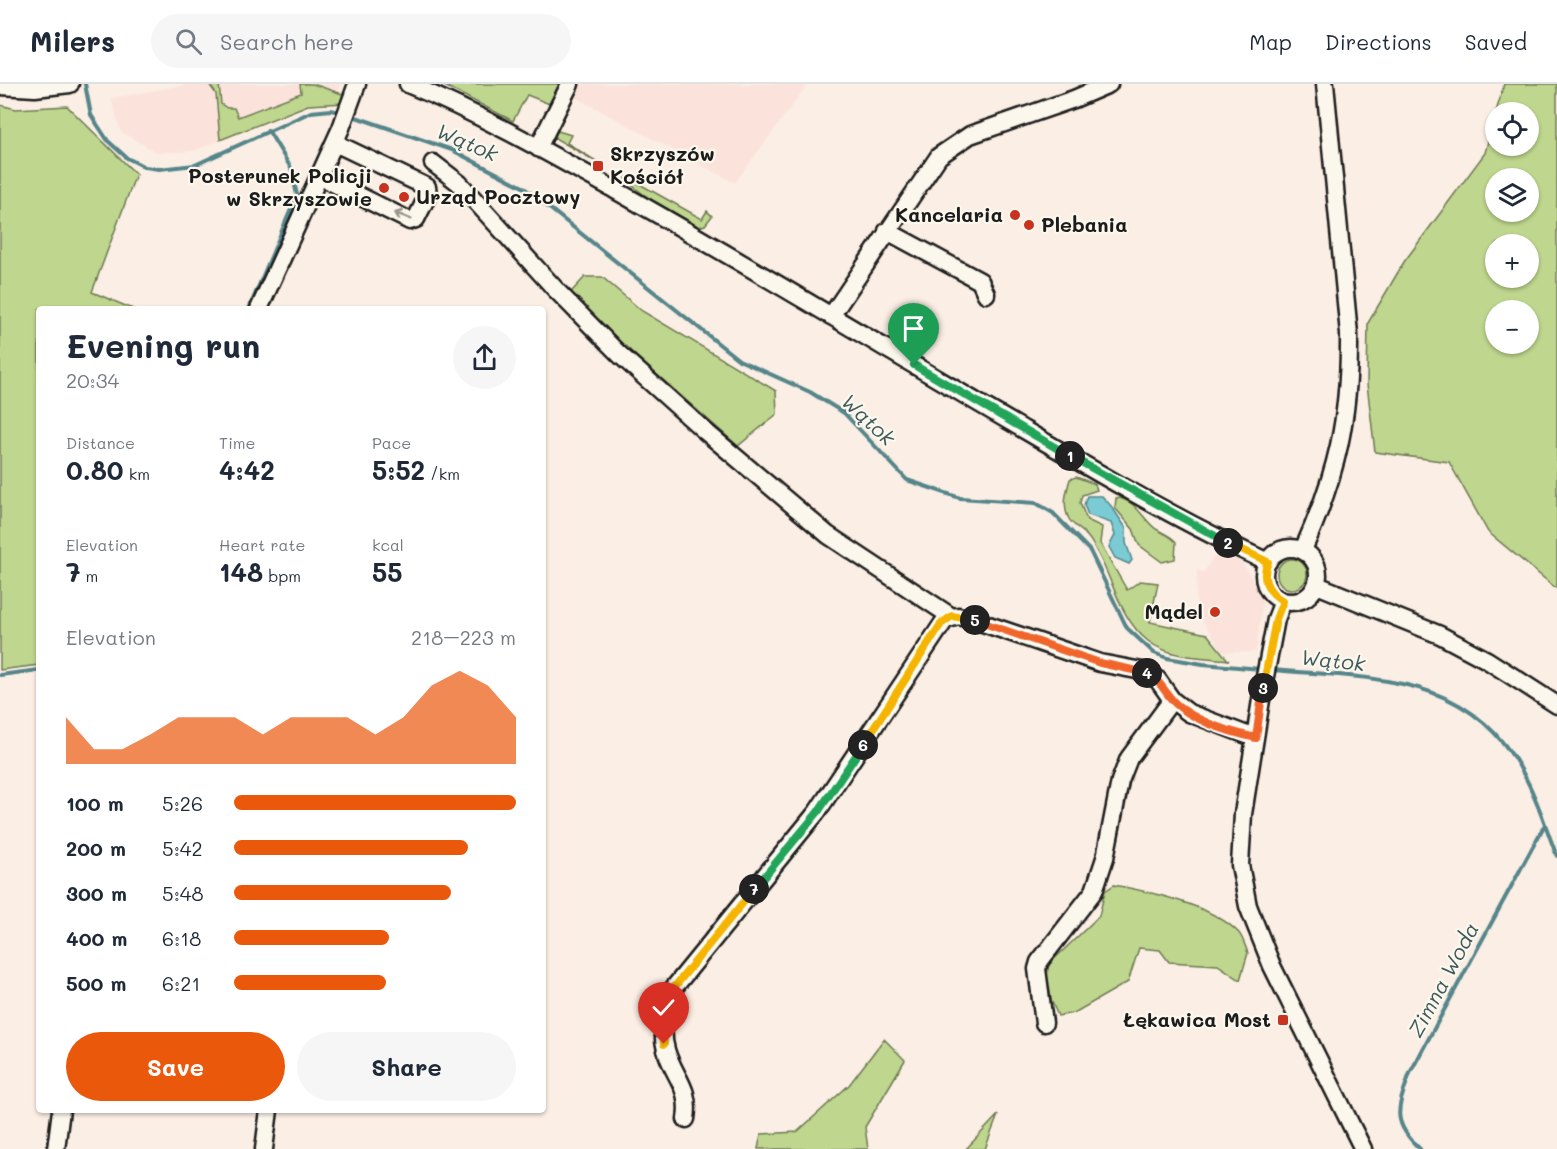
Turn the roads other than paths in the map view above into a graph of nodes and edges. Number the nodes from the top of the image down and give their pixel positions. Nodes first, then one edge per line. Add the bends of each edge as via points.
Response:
1 (69, 84) edge
2 (408, 84) edge
3 (570, 84) edge
4 (1109, 84) edge
5 (1325, 84) edge
6 (0, 86) edge
7 (354, 92) edge
8 (335, 142) junction
9 (538, 148) junction
10 (433, 163) dead end
11 (319, 176) junction
12 (887, 231) junction
13 (986, 294) dead end
14 (260, 306) edge
15 (831, 316) junction
16 (1303, 550) junction
17 (1268, 562) junction
18 (1317, 585) junction
19 (1283, 601) junction
20 (952, 616) junction
21 (1172, 700) junction
22 (1557, 705) edge
23 (1256, 738) junction
24 (1044, 1023) dead end
25 (62, 1113) edge
26 (269, 1113) edge
27 (686, 1119) dead end
28 (56, 1149) edge
29 (264, 1149) edge
30 (1363, 1149) edge

1 - 6 street via 35,88
2 - 9 street
3 - 9 street
4 - 12 street via 955,144 939,156
5 - 16 street via 1350,368 1340,451 1326,498
7 - 8 street
8 - 11 street
8 -> 11 street via 427,187 428,195 416,219 410,220
9 - 15 street
10 - 20 street via 459,183 619,354 706,432 828,535
11 - 14 street
12 - 13 street via 980,281
12 - 15 street
15 - 17 street via 1072,458
16 - 17 street via 1285,549
16 - 18 street via 1318,568
17 - 19 street via 1265,582 1273,595
18 - 19 street via 1298,602
18 - 22 street via 1440,635
19 - 23 street via 1269,650
20 - 21 street via 1100,663 1142,671 1158,680
20 - 27 street via 941,624 818,812 672,990 663,1022 664,1044 688,1094
21 - 23 street via 1201,719
21 - 24 street via 1129,758 1094,891 1039,962
23 - 30 street via 1240,846 1248,906 1285,992
25 - 28 street
26 - 29 street

